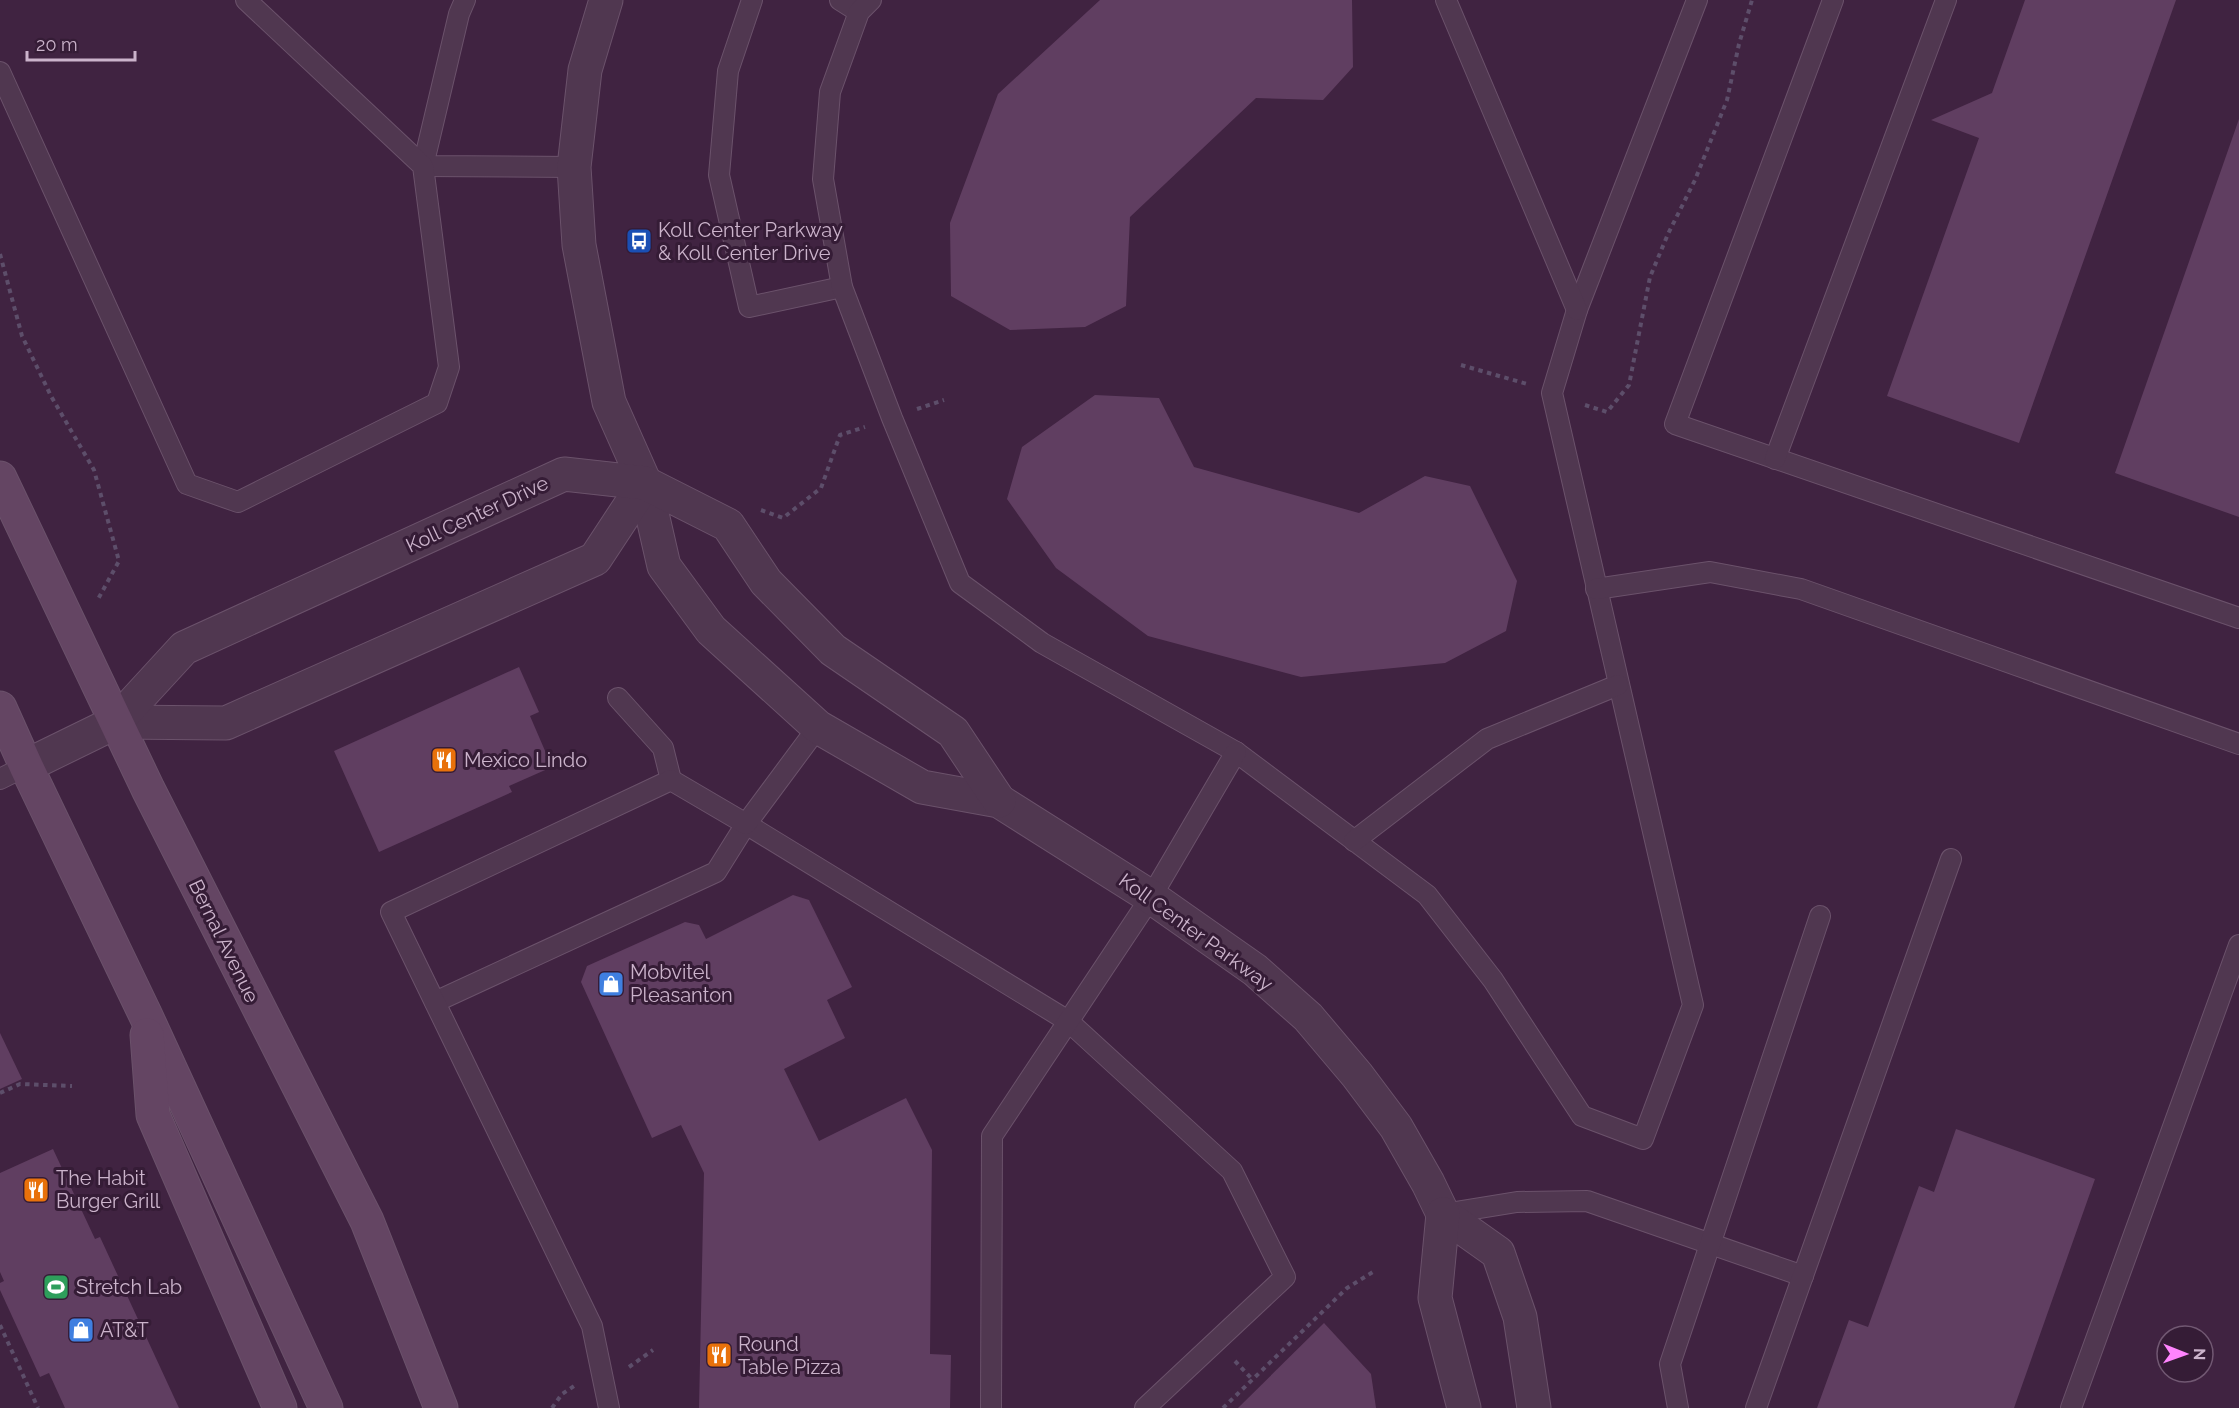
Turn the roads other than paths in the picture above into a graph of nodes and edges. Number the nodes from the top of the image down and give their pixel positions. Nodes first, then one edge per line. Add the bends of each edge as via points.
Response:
1 (246, 0) edge
2 (465, 0) edge
3 (606, 0) edge
4 (752, 0) edge
5 (840, 0) edge
6 (1446, 0) edge
7 (1697, 0) edge
8 (1833, 0) edge
9 (1946, 0) edge
10 (865, 6) edge
11 (0, 72) edge
12 (423, 166) junction
13 (574, 167) junction
14 (842, 287) junction
15 (1576, 310) junction
16 (1775, 459) junction
17 (0, 478) edge
18 (645, 483) junction
19 (1596, 589) junction
20 (2239, 618) edge
21 (1618, 685) junction
22 (618, 698) dead end
23 (0, 708) edge
24 (116, 722) junction
25 (819, 727) junction
26 (2239, 744) edge
27 (1236, 752) junction
28 (13, 772) edge
29 (671, 780) junction
30 (999, 801) junction
31 (746, 824) junction
32 (1354, 841) junction
33 (1951, 859) dead end
34 (1151, 897) junction
35 (1820, 916) dead end
36 (2239, 945) edge
37 (435, 1002) junction
38 (146, 1016) junction
39 (1068, 1021) junction
40 (1443, 1214) junction
41 (1711, 1244) junction
42 (1803, 1276) junction
43 (280, 1408) edge
44 (326, 1408) edge
45 (441, 1408) edge
46 (609, 1408) edge
47 (991, 1408) edge
48 (1144, 1408) edge
49 (1464, 1408) edge
50 (1534, 1408) edge
51 (1678, 1408) edge
52 (1756, 1408) edge
53 (2071, 1408) edge

1 - 12 lane
2 - 12 lane
3 - 13 street, Koll Center Parkway via 585,70
4 - 14 lane via 728,71 719,175 749,307
5 - 10 lane
6 - 15 lane
7 - 15 lane
8 - 16 lane via 1675,424
9 - 16 lane
10 - 14 lane via 830,92 823,179
11 - 12 lane via 187,484 238,502 437,403 449,367
12 - 13 lane
13 - 18 street, Koll Center Parkway via 579,245 609,402
14 - 27 lane via 960,583 1042,643
15 - 19 lane via 1552,393
16 - 20 lane
17 - 24 main road, Bernal Avenue
18 - 24 street, Koll Center Drive via 564,474 184,648
18 - 24 street, Koll Center Drive via 595,559 226,723
18 - 25 street, Koll Center Parkway via 664,566 711,630
18 - 30 street, Koll Center Parkway via 729,525 766,582 833,650 953,732
19 - 21 lane
19 - 26 lane via 1710,572 1801,589
21 - 32 lane via 1488,739
21 - 32 lane via 1693,1005 1643,1139 1582,1116 1493,980 1427,895
22 - 29 lane via 663,748
23 - 28 main road
24 - 28 street, Koll Center Drive
24 - 45 main road, Bernal Avenue via 367,1221
25 - 30 street, Koll Center Parkway via 922,787
25 - 31 lane
27 - 32 lane
27 - 34 lane
28 - 38 main road
29 - 31 lane
29 - 37 lane via 391,912
30 - 34 street, Koll Center Parkway
31 - 37 lane via 716,872
31 - 39 lane
33 - 42 lane
34 - 39 lane
34 - 40 street, Koll Center Parkway via 1255,970 1308,1017 1396,1126
35 - 41 lane
36 - 53 lane
37 - 46 lane via 592,1326
38 - 43 main road via 153,1115
38 - 44 main road
39 - 47 lane via 992,1136
39 - 48 lane via 1232,1171 1285,1277
40 - 41 lane via 1516,1202 1587,1201
40 - 49 street via 1435,1298
40 - 50 street, Koll Center Parkway via 1498,1253 1520,1317
41 - 42 lane
41 - 51 lane via 1670,1364
42 - 52 lane

